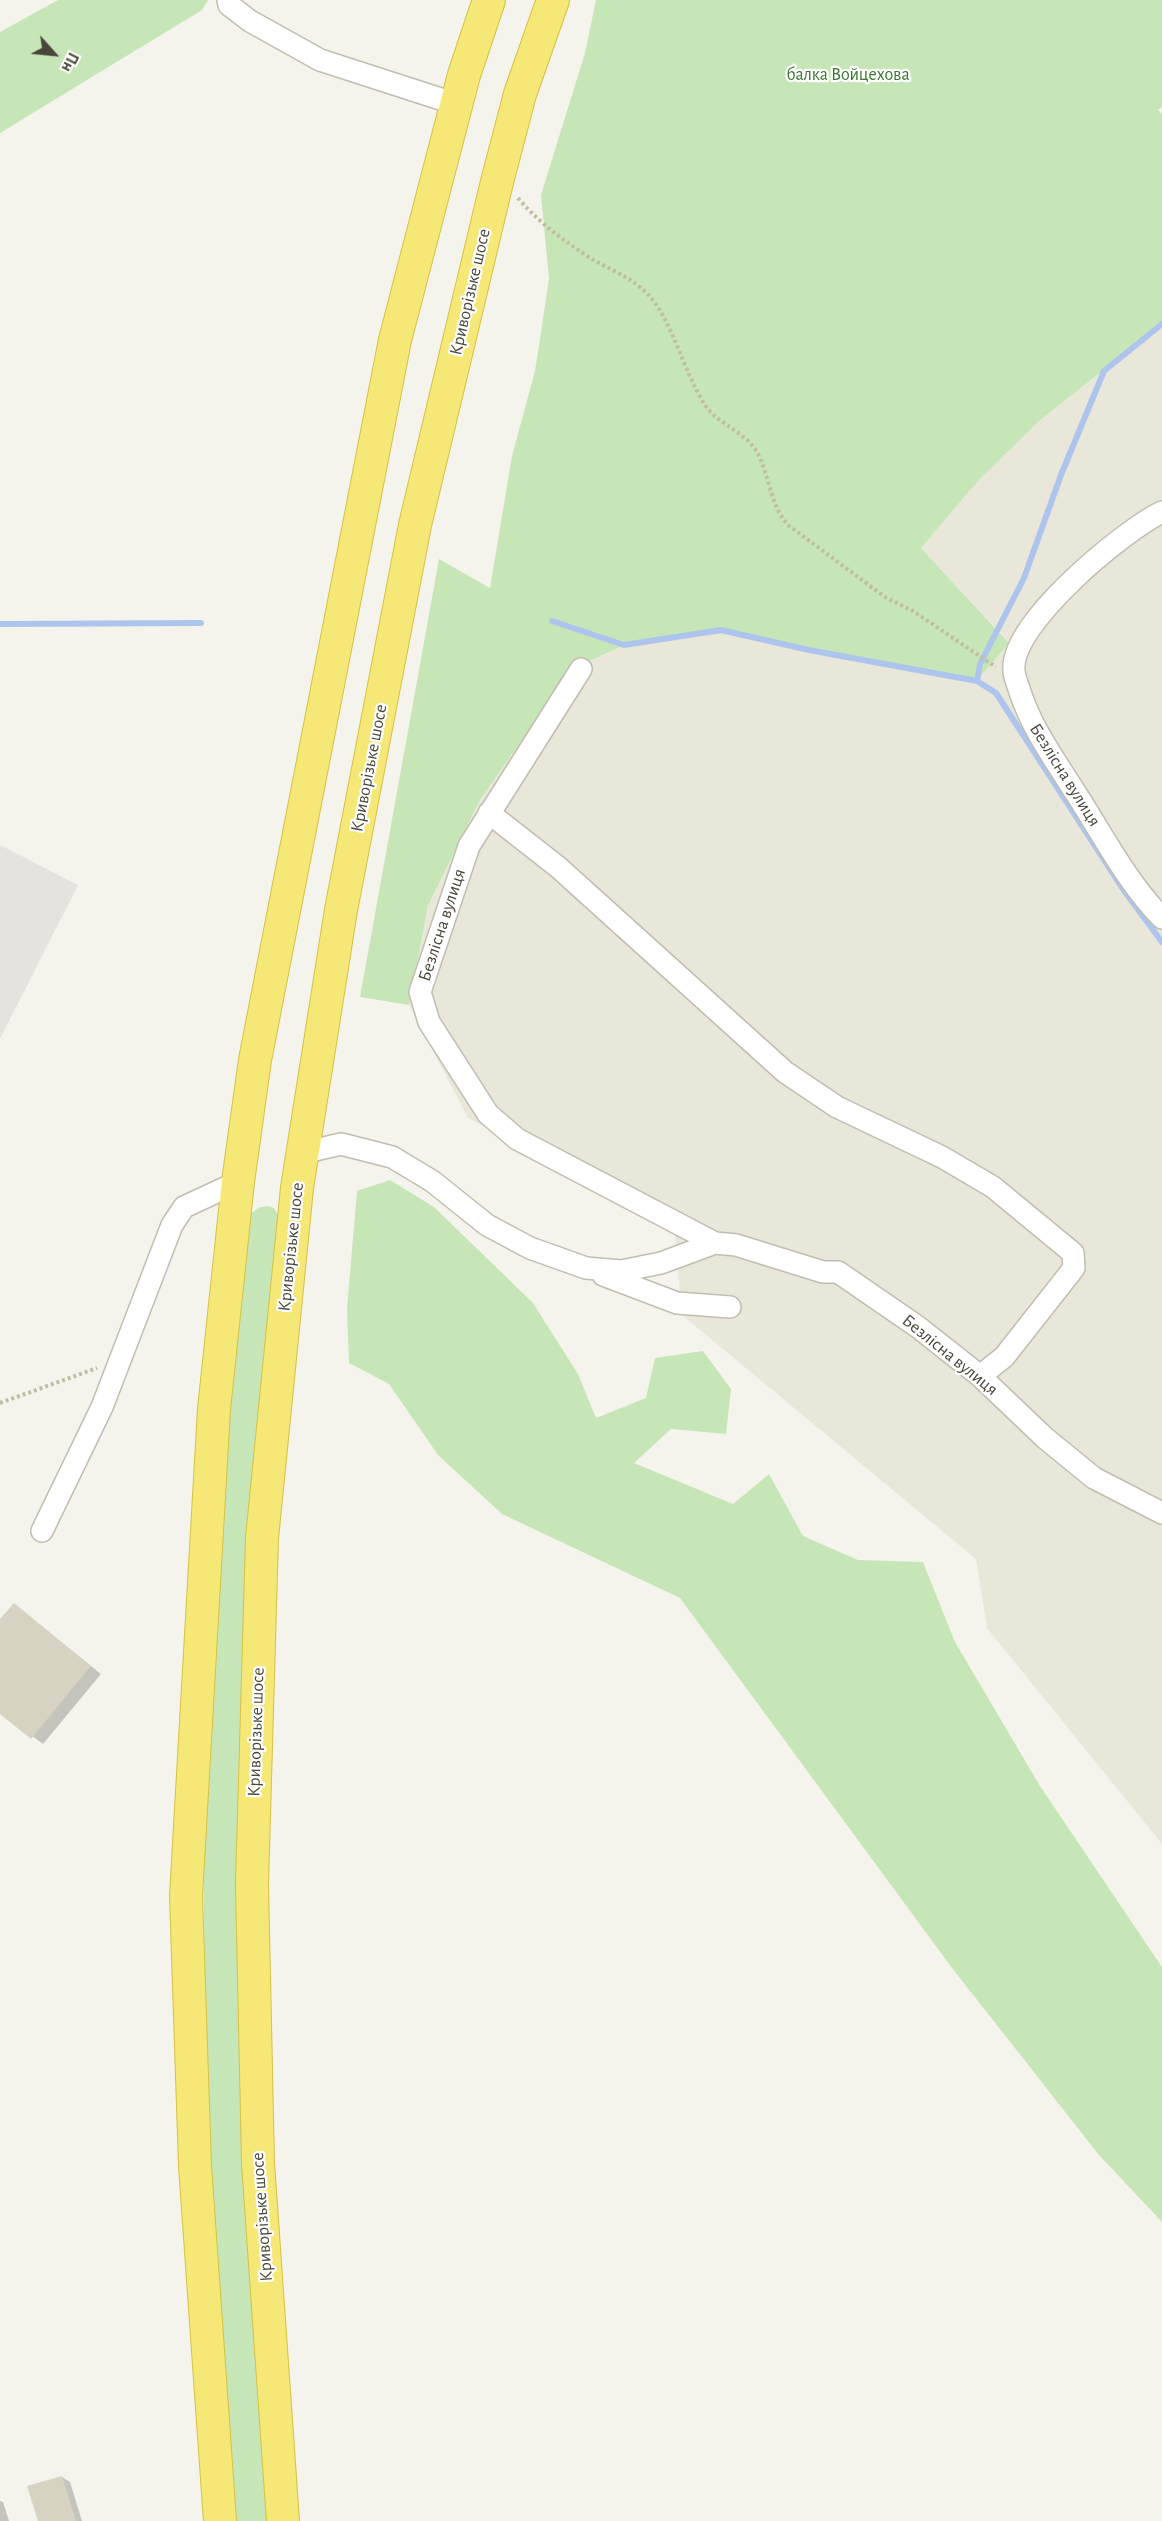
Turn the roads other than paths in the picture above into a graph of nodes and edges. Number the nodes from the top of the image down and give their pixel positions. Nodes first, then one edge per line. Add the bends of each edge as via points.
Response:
1 (228, 0) edge
2 (489, 0) edge
3 (553, 0) edge
4 (456, 104) junction
5 (1162, 512) edge
6 (580, 669) dead end
7 (489, 813) junction
8 (1162, 918) edge
9 (302, 1153) junction
10 (238, 1182) junction
11 (715, 1243) junction
12 (586, 1268) junction
13 (730, 1307) dead end
14 (980, 1376) junction
15 (1162, 1513) edge
16 (42, 1531) dead end
17 (220, 2521) edge
18 (283, 2521) edge

1 - 4 street via 250,21 320,60
2 - 4 highway
3 - 9 highway, Криворізьке шосе via 520,94 496,182 415,525 341,910
4 - 10 highway via 395,340 255,1060
5 - 8 street, Безлісна вулиця via 1141,522 1058,594 1028,630 1014,670 1028,717 1044,747 1119,864
6 - 7 street, Безлісна вулиця
7 - 11 street, Безлісна вулиця via 469,846 420,992 429,1022 488,1114 517,1139
7 - 14 street via 558,867 785,1072 837,1107 942,1157 993,1187 1073,1253 1074,1268 1004,1358
9 - 12 street, Безлісна вулиця via 341,1144 392,1157 432,1181 487,1225 530,1248
9 - 18 highway, Криворізьке шосе via 262,1538 252,1884 258,2163
10 - 16 street via 184,1207 172,1225 102,1407
10 - 17 highway via 214,1409 186,1896 195,2166
11 - 12 street, Безлісна вулиця via 662,1263 621,1271
11 - 14 street, Безлісна вулиця via 736,1245 823,1272 838,1272 918,1326
12 - 13 street via 677,1303
14 - 15 street, Безлісна вулиця via 1094,1478

